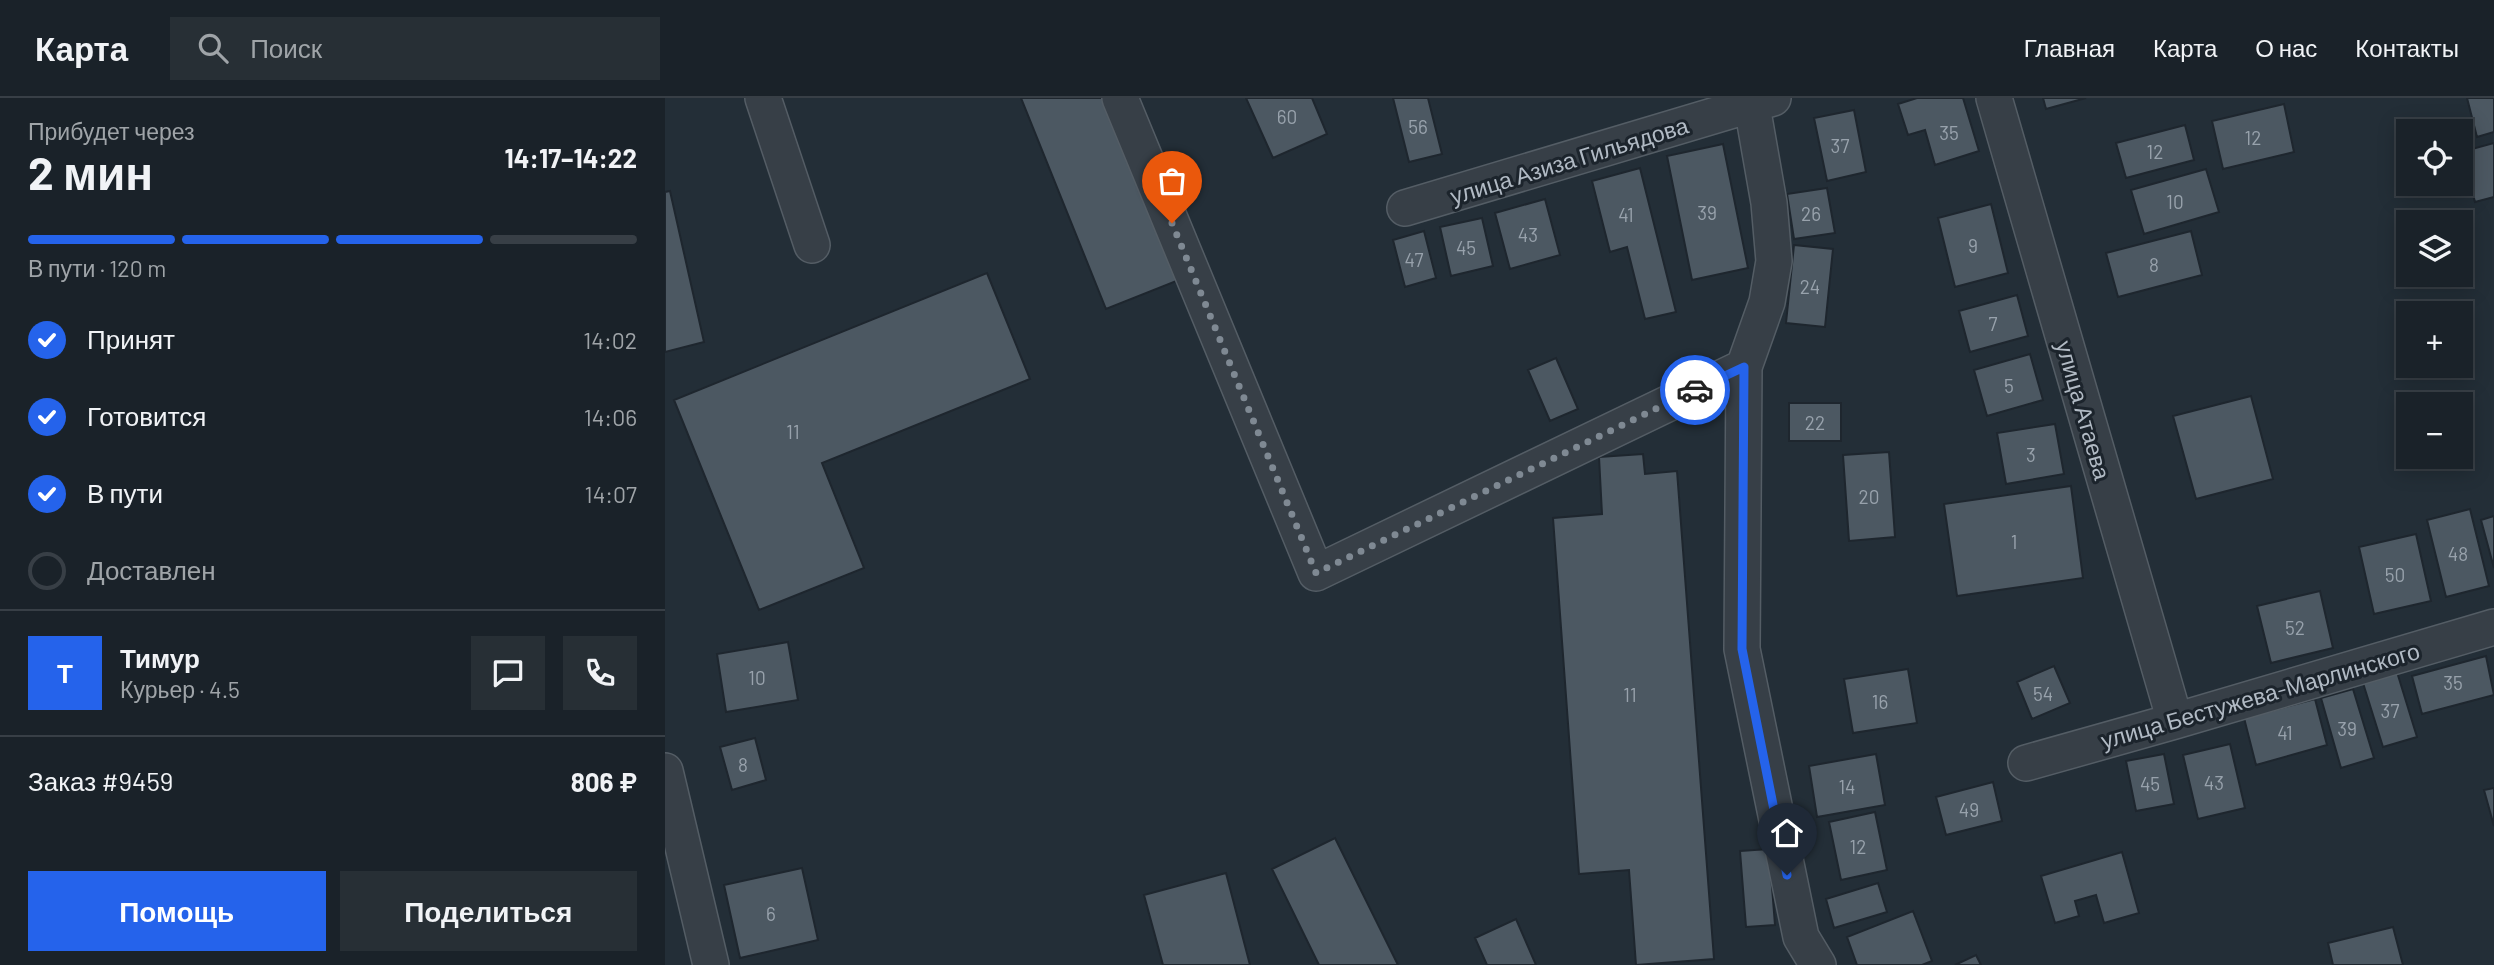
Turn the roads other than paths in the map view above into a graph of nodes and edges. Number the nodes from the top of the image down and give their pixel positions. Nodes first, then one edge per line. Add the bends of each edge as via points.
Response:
1 (764, 98) edge
2 (1120, 98) edge
3 (1994, 98) edge
4 (1762, 102) edge
5 (1405, 208) dead end
6 (812, 245) dead end
7 (1744, 367) junction
8 (2494, 627) edge
9 (2175, 722) junction
10 (2026, 763) dead end
11 (665, 771) edge
12 (711, 965) edge
13 (1818, 965) edge

1 - 6 street
2 - 7 street via 1316,573
3 - 9 street, улица Атаева
4 - 5 street, улица Азиза Гильядова
4 - 7 street via 1774,261 1767,302
7 - 13 street via 1742,649 1801,937
8 - 9 street, улица Бестужева-Марлинского
9 - 10 street, улица Бестужева-Марлинского
11 - 12 street

